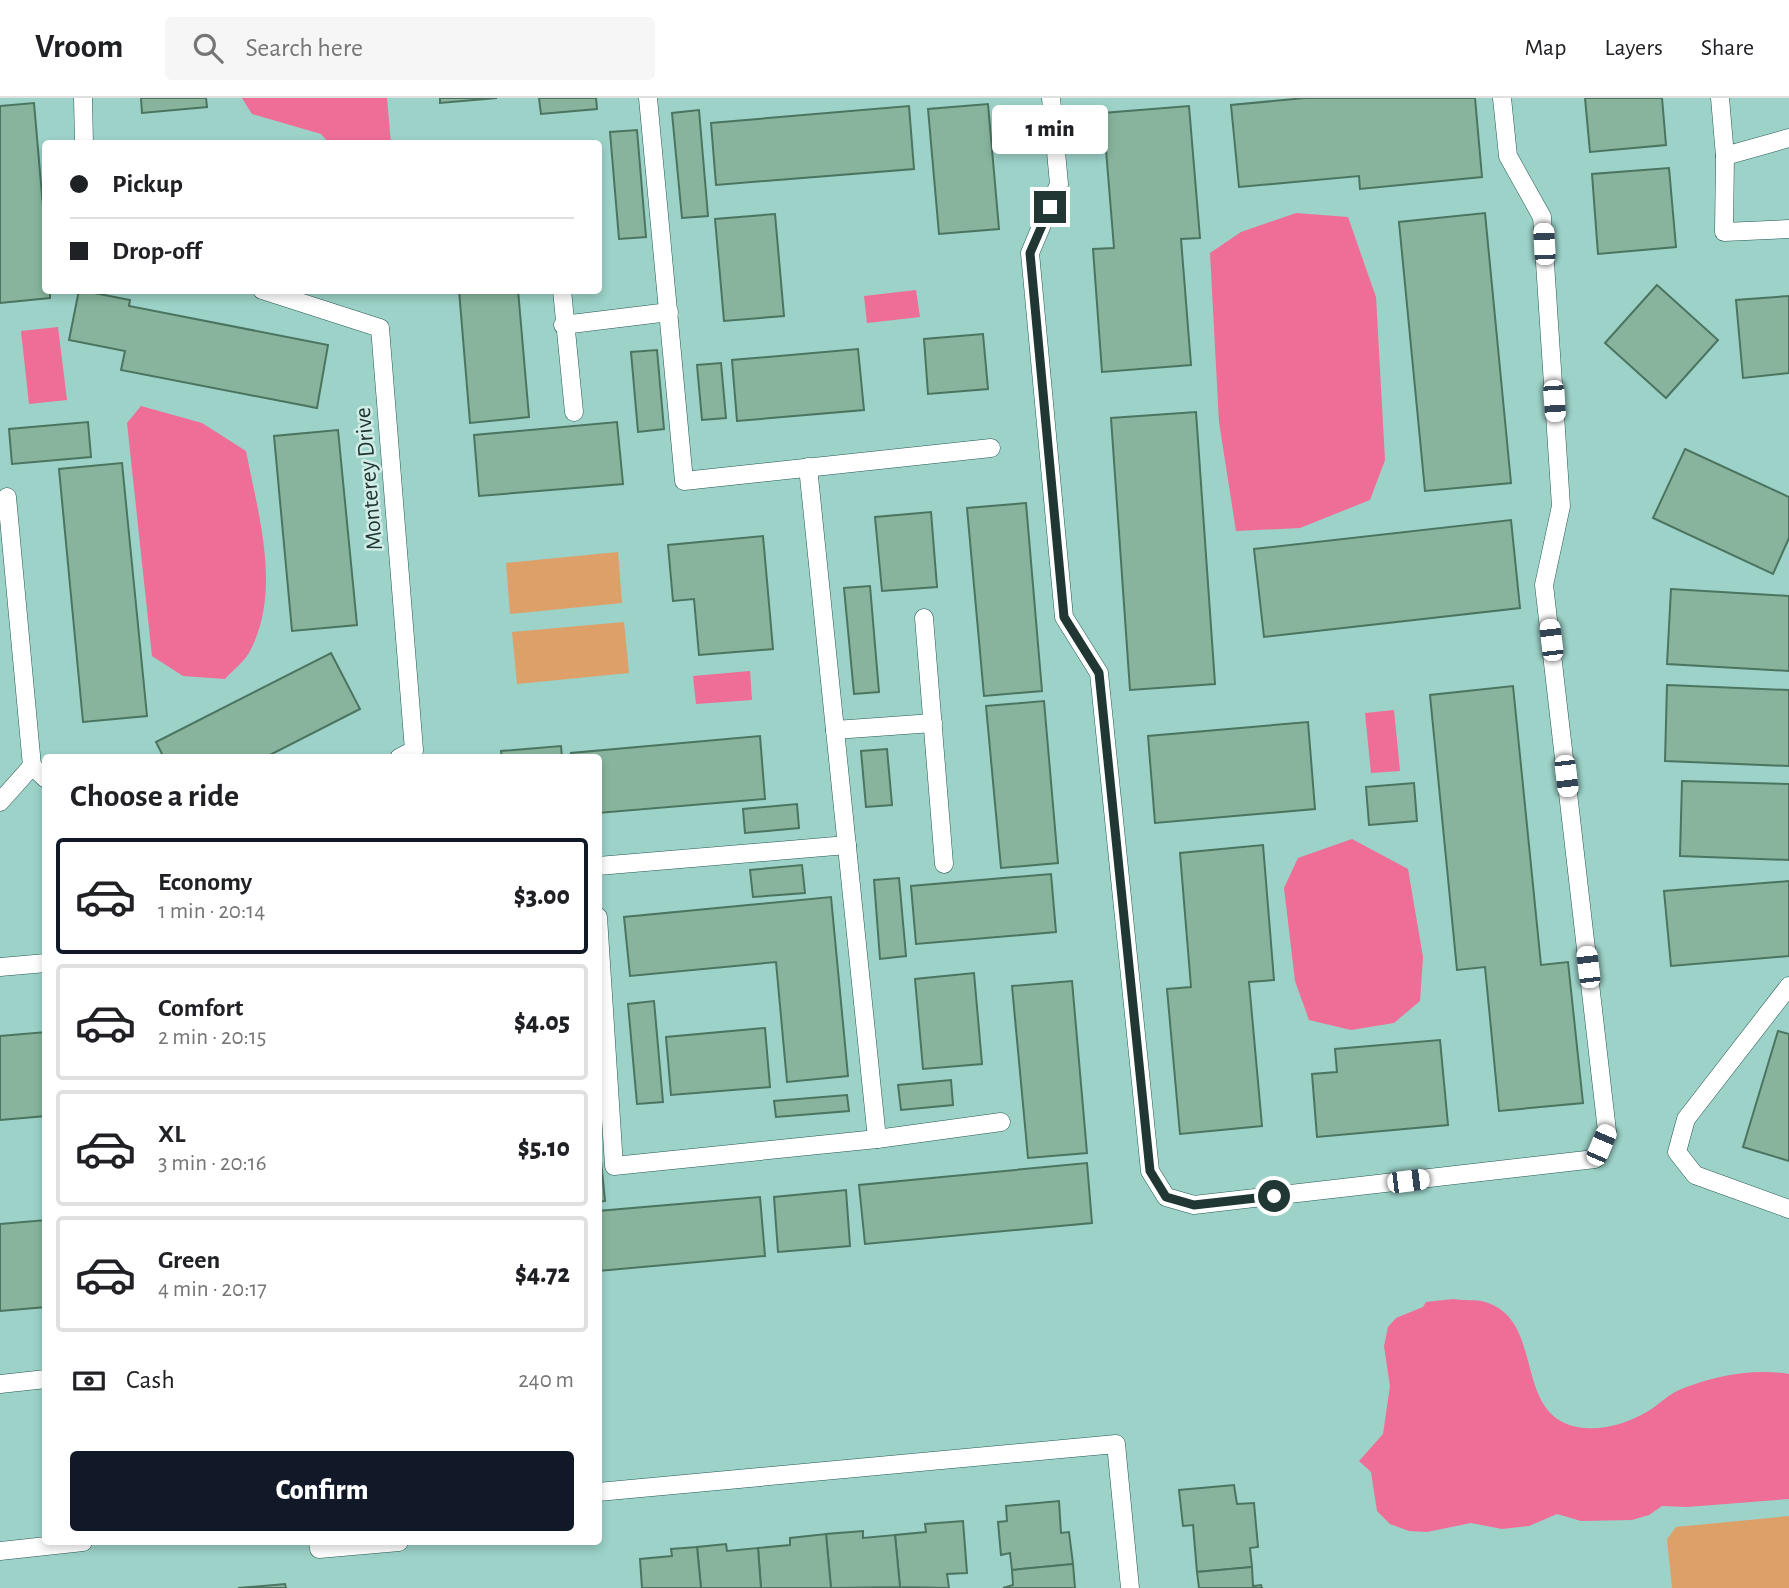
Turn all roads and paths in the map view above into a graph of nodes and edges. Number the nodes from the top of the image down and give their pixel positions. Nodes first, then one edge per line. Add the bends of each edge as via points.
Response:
1 (83, 98) edge
2 (648, 98) edge
3 (1051, 98) edge
4 (1502, 98) edge
5 (1720, 98) edge
6 (1789, 138) edge
7 (84, 140) edge
8 (1726, 156) junction
9 (1789, 229) edge
10 (274, 294) edge
11 (562, 294) edge
12 (669, 312) junction
13 (563, 325) junction
14 (574, 412) dead end
15 (991, 448) dead end
16 (808, 467) junction
17 (7, 497) dead end
18 (924, 618) dead end
19 (933, 723) junction
20 (835, 730) junction
21 (406, 754) edge
22 (32, 766) junction
23 (42, 775) edge
24 (0, 802) edge
25 (847, 845) junction
26 (944, 864) dead end
27 (602, 866) edge
28 (42, 962) edge
29 (0, 967) edge
30 (602, 979) edge
31 (1789, 986) edge
32 (1000, 1122) dead end
33 (877, 1139) junction
34 (1789, 1209) edge
35 (42, 1379) edge
36 (0, 1384) edge
37 (602, 1492) edge
38 (55, 1545) edge
39 (318, 1545) edge
40 (365, 1545) edge
41 (0, 1551) edge
42 (1130, 1588) edge

1 - 7 lane
2 - 12 lane
3 - 4 lane via 1059,184 1030,253 1064,617 1099,673 1150,1171 1166,1197 1194,1205 1595,1160 1607,1131 1544,585 1561,506 1542,218 1508,156
5 - 8 lane
6 - 8 lane
8 - 9 lane via 1724,232
10 - 21 lane, Monterey Drive via 380,328
11 - 13 lane
12 - 13 lane
12 - 16 lane via 684,481
13 - 14 lane
15 - 16 lane
16 - 20 lane
17 - 22 lane
18 - 19 lane
19 - 20 lane
19 - 26 lane
20 - 25 lane
22 - 23 lane
22 - 24 lane
25 - 27 lane
25 - 33 lane
28 - 29 lane
30 - 33 lane via 614,1166
31 - 34 lane via 1686,1119 1677,1152 1695,1175
32 - 33 lane
35 - 36 lane
37 - 42 lane via 1116,1444
38 - 41 lane
39 - 40 lane via 319,1549

